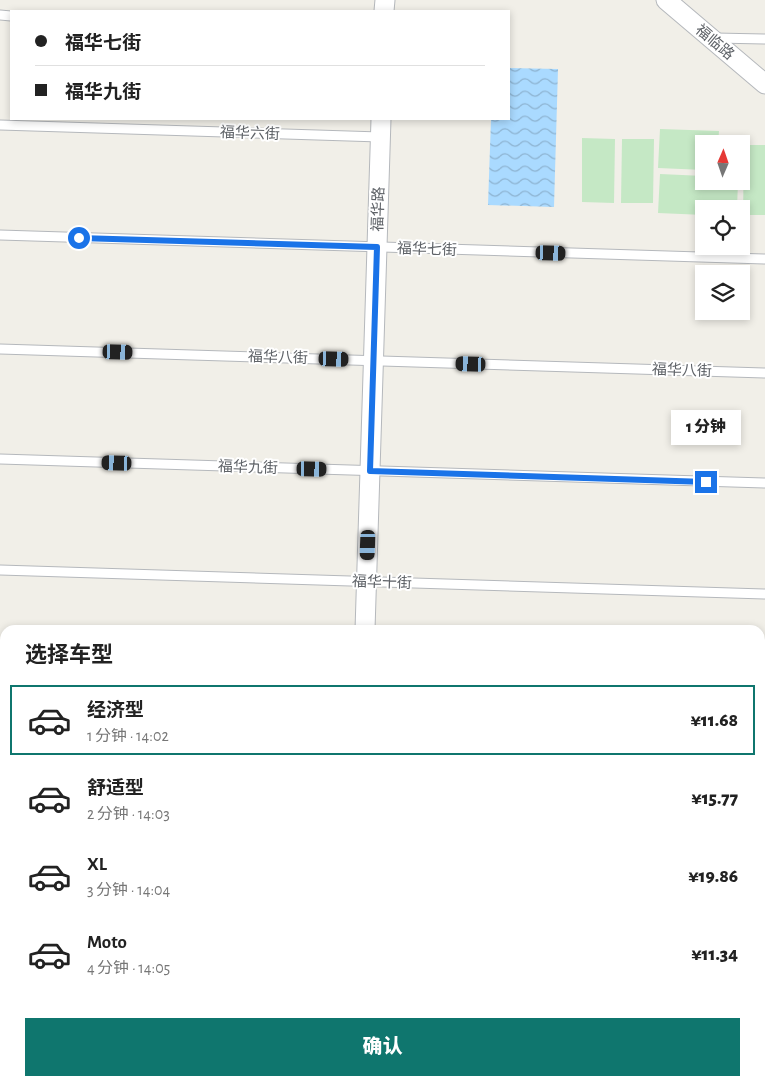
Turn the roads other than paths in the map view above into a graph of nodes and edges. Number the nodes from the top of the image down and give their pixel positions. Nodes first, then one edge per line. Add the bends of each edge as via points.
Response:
1 (666, 0) edge
2 (710, 38) junction
3 (765, 40) edge
4 (765, 84) edge
5 (0, 125) edge
6 (381, 128) edge
7 (0, 235) edge
8 (377, 247) junction
9 (765, 259) edge
10 (0, 349) edge
11 (373, 360) junction
12 (765, 373) edge
13 (0, 459) edge
14 (370, 471) junction
15 (765, 484) edge
16 (0, 570) edge
17 (366, 582) junction
18 (765, 594) edge
19 (365, 625) edge

1 - 2 street, 福临路
2 - 3 lane
2 - 4 street, 福临路
5 - 6 lane, 福华六街
6 - 8 street, 福华路
7 - 8 lane, 福华七街
8 - 9 lane, 福华七街
8 - 11 street, 福华路
10 - 11 lane, 福华八街
11 - 12 lane, 福华八街
11 - 14 street, 福华路
13 - 14 lane, 福华九街
14 - 15 lane, 福华九街
14 - 17 street, 福华路
16 - 17 lane, 福华十街
17 - 18 lane, 福华十街
17 - 19 street, 福华路

